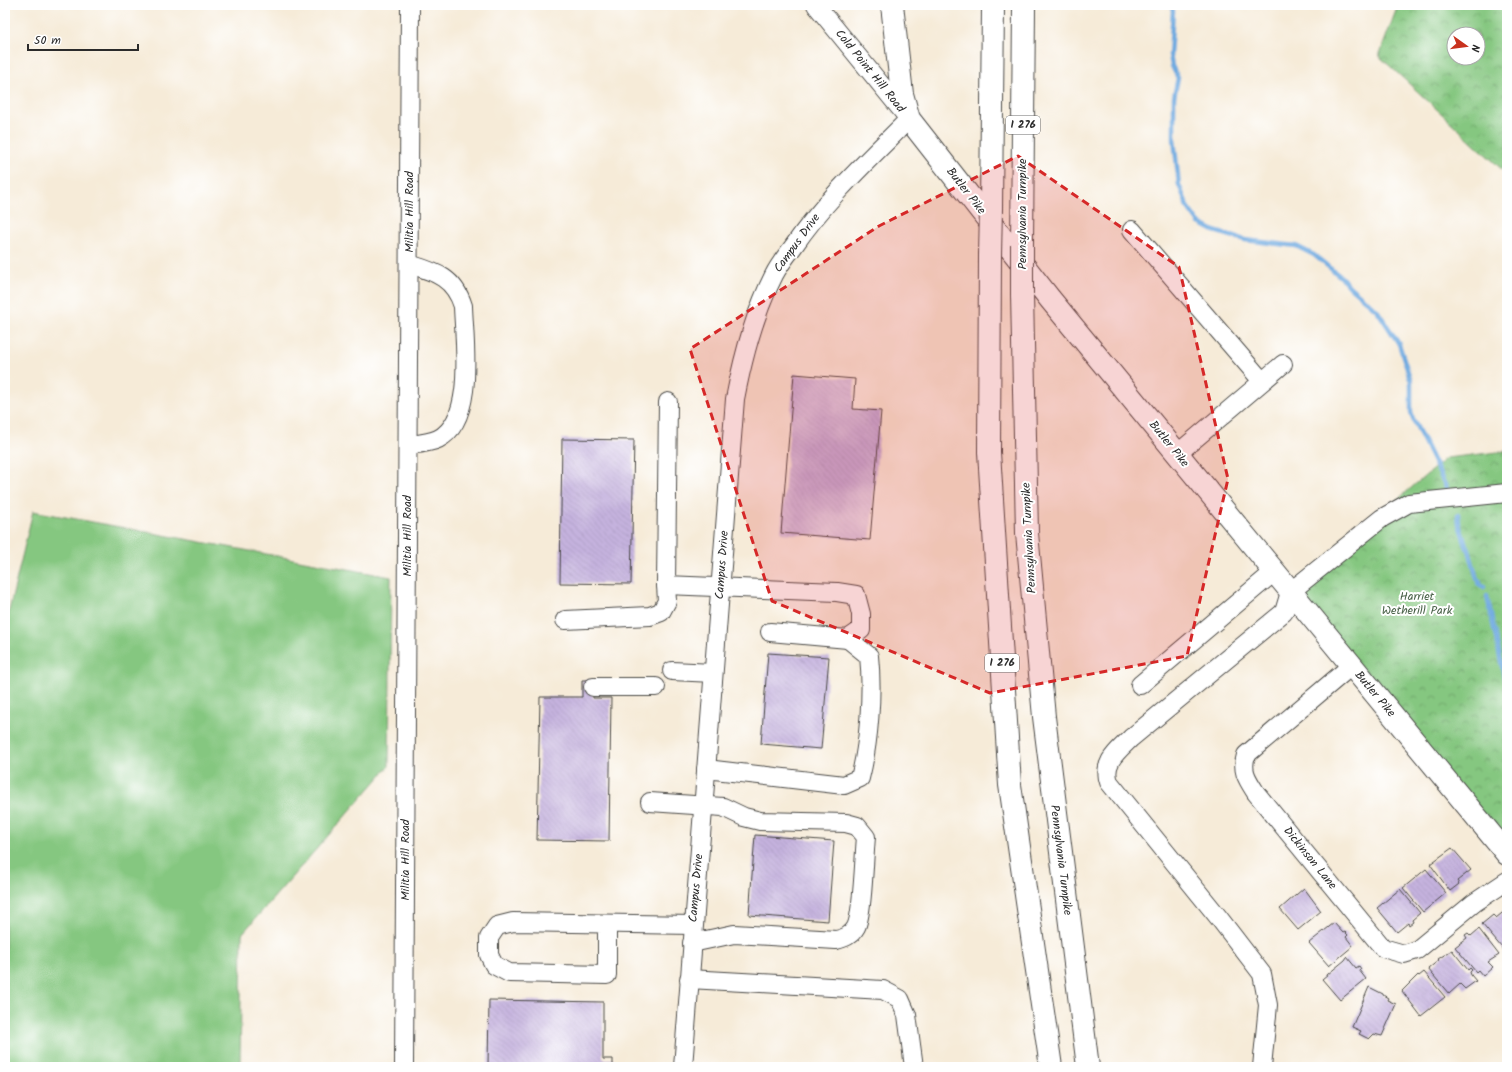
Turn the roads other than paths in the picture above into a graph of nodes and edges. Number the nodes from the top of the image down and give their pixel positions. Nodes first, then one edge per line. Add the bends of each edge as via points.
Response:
1 (410, 5) edge
2 (816, 5) edge
3 (892, 5) edge
4 (993, 5) edge
5 (1024, 5) edge
6 (909, 119) junction
7 (1132, 230) dead end
8 (409, 264) junction
9 (1283, 364) dead end
10 (1262, 382) junction
11 (668, 402) dead end
12 (408, 445) junction
13 (1177, 454) junction
14 (1507, 493) edge
15 (1274, 572) junction
16 (666, 585) junction
17 (720, 588) junction
18 (1290, 592) junction
19 (565, 620) dead end
20 (770, 632) dead end
21 (848, 639) junction
22 (1351, 666) junction
23 (672, 671) dead end
24 (713, 673) junction
25 (1140, 685) dead end
26 (593, 687) dead end
27 (656, 687) dead end
28 (706, 769) junction
29 (650, 802) dead end
30 (703, 807) junction
31 (1507, 854) edge
32 (1507, 881) edge
33 (607, 924) junction
34 (693, 925) junction
35 (692, 943) junction
36 (689, 979) junction
37 (404, 1067) edge
38 (683, 1067) edge
39 (914, 1067) edge
40 (1051, 1067) edge
41 (1088, 1067) edge
42 (1262, 1067) edge

1 - 8 street, Militia Hill Road
2 - 6 street, Cold Point Hill Road
3 - 6 main road, Butler Pike via 902,94
4 - 40 main road, I 276, bridge via 989,452 1010,785
5 - 41 main road, Pennsylvania Turnpike / I 276, bridge via 1022,294 1027,533 1044,716
6 - 13 main road, Butler Pike via 1050,299
6 - 17 street, Campus Drive via 810,222 774,274 754,324 742,363 735,399
7 - 10 street
8 - 12 street, Militia Hill Road
8 - 12 street via 443,277 459,295 462,306 466,384 460,411 447,431 437,439
9 - 10 street
10 - 13 street
11 - 16 street
12 - 37 street, Militia Hill Road
13 - 15 main road, Butler Pike
14 - 18 street via 1409,503 1382,518
15 - 18 main road, Butler Pike
15 - 25 street
16 - 17 street
16 - 19 street via 667,601 661,612 650,616
17 - 21 street via 856,595 861,614 861,630
17 - 24 street, Campus Drive
18 - 22 main road, Butler Pike
18 - 42 street via 1284,612 1115,753 1110,760 1107,775 1114,790 1262,974 1268,1005
20 - 21 street
21 - 28 street via 869,656 872,678 864,762 860,778 844,785
22 - 31 main road, Butler Pike
22 - 32 street, Dickinson Lane via 1246,755 1243,765 1247,780 1256,793 1384,948 1404,954 1417,950 1474,903
23 - 24 street
24 - 28 street, Campus Drive
26 - 27 street
28 - 30 street, Campus Drive
29 - 30 street
30 - 34 street, Campus Drive
30 - 35 street via 723,807 760,821 846,823 857,826 866,837 859,912 856,927 848,936 836,940 734,934
33 - 33 street via 513,922 497,926 489,938 489,955 494,965 509,973 607,975
33 - 34 street
34 - 35 street, Campus Drive
35 - 36 street, Campus Drive
36 - 38 street, Campus Drive
36 - 39 street via 883,990 900,999 905,1010

